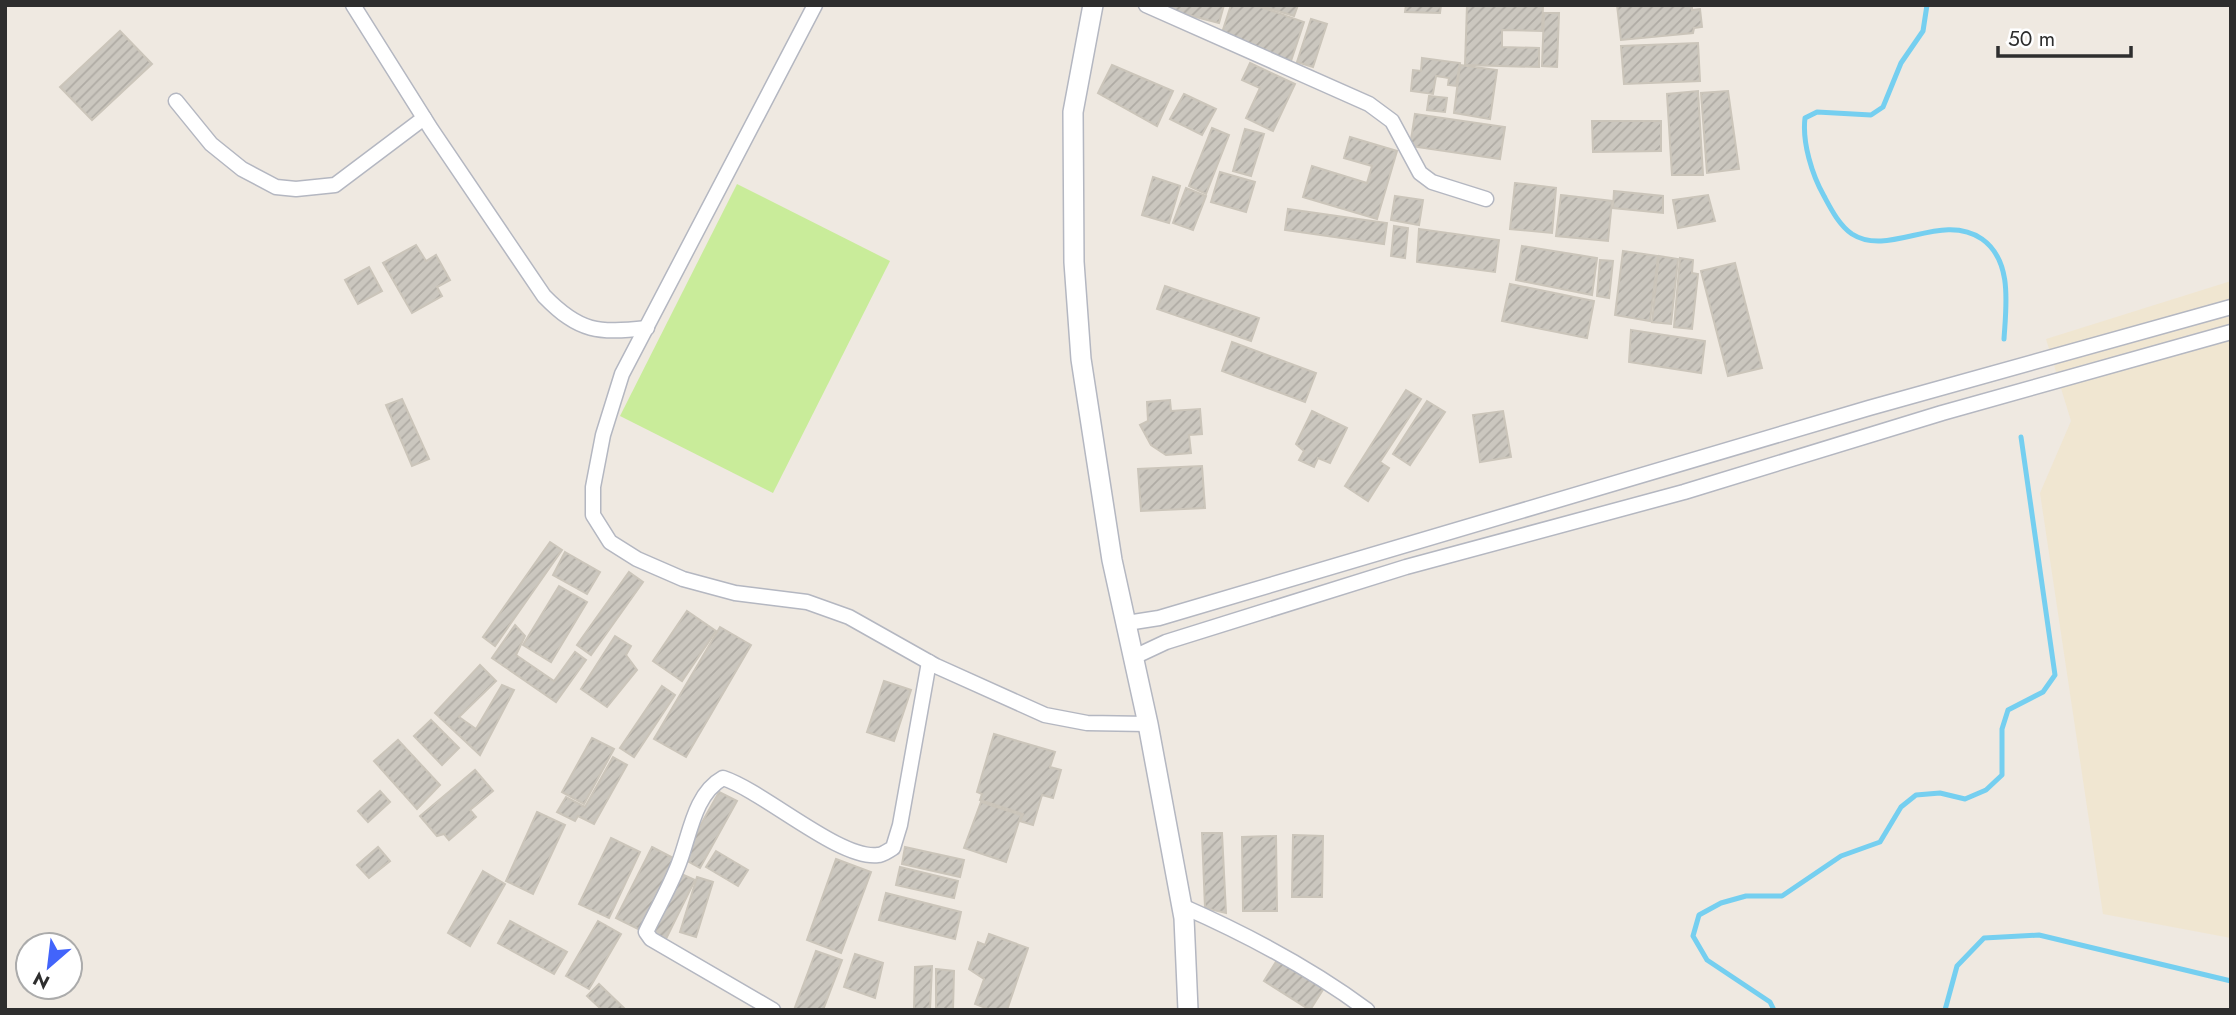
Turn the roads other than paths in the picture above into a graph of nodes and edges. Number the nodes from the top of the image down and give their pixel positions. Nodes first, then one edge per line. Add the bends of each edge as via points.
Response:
1 (353, 5) edge
2 (815, 5) edge
3 (1093, 5) edge
4 (1146, 5) edge
5 (176, 101) dead end
6 (424, 118) junction
7 (1486, 199) dead end
8 (2231, 307) edge
9 (647, 328) junction
10 (2231, 332) edge
11 (1126, 623) junction
12 (1134, 657) junction
13 (929, 662) junction
14 (1148, 724) junction
15 (1182, 906) junction
16 (773, 1010) edge
17 (1188, 1010) edge
18 (1367, 1010) edge

1 - 6 street
2 - 9 street
3 - 11 main road via 1073,112 1074,262 1083,373
4 - 7 street via 1369,104 1392,121 1420,173 1432,182
5 - 6 street via 211,144 242,169 276,187 296,189 335,185
6 - 9 street via 544,296 565,318 608,332
8 - 11 street via 1869,408 1159,618
9 - 13 street via 622,374 593,487 593,515 610,542 683,579 735,593 807,603 849,617
10 - 12 street via 1684,492 1406,567 1166,642
11 - 12 main road
12 - 14 main road
13 - 14 street via 1045,715 1087,723
13 - 16 street via 893,848 879,855 856,852 756,792 723,778 710,785 694,817 679,863 646,932
14 - 15 main road
15 - 17 main road
15 - 18 street via 1270,947

